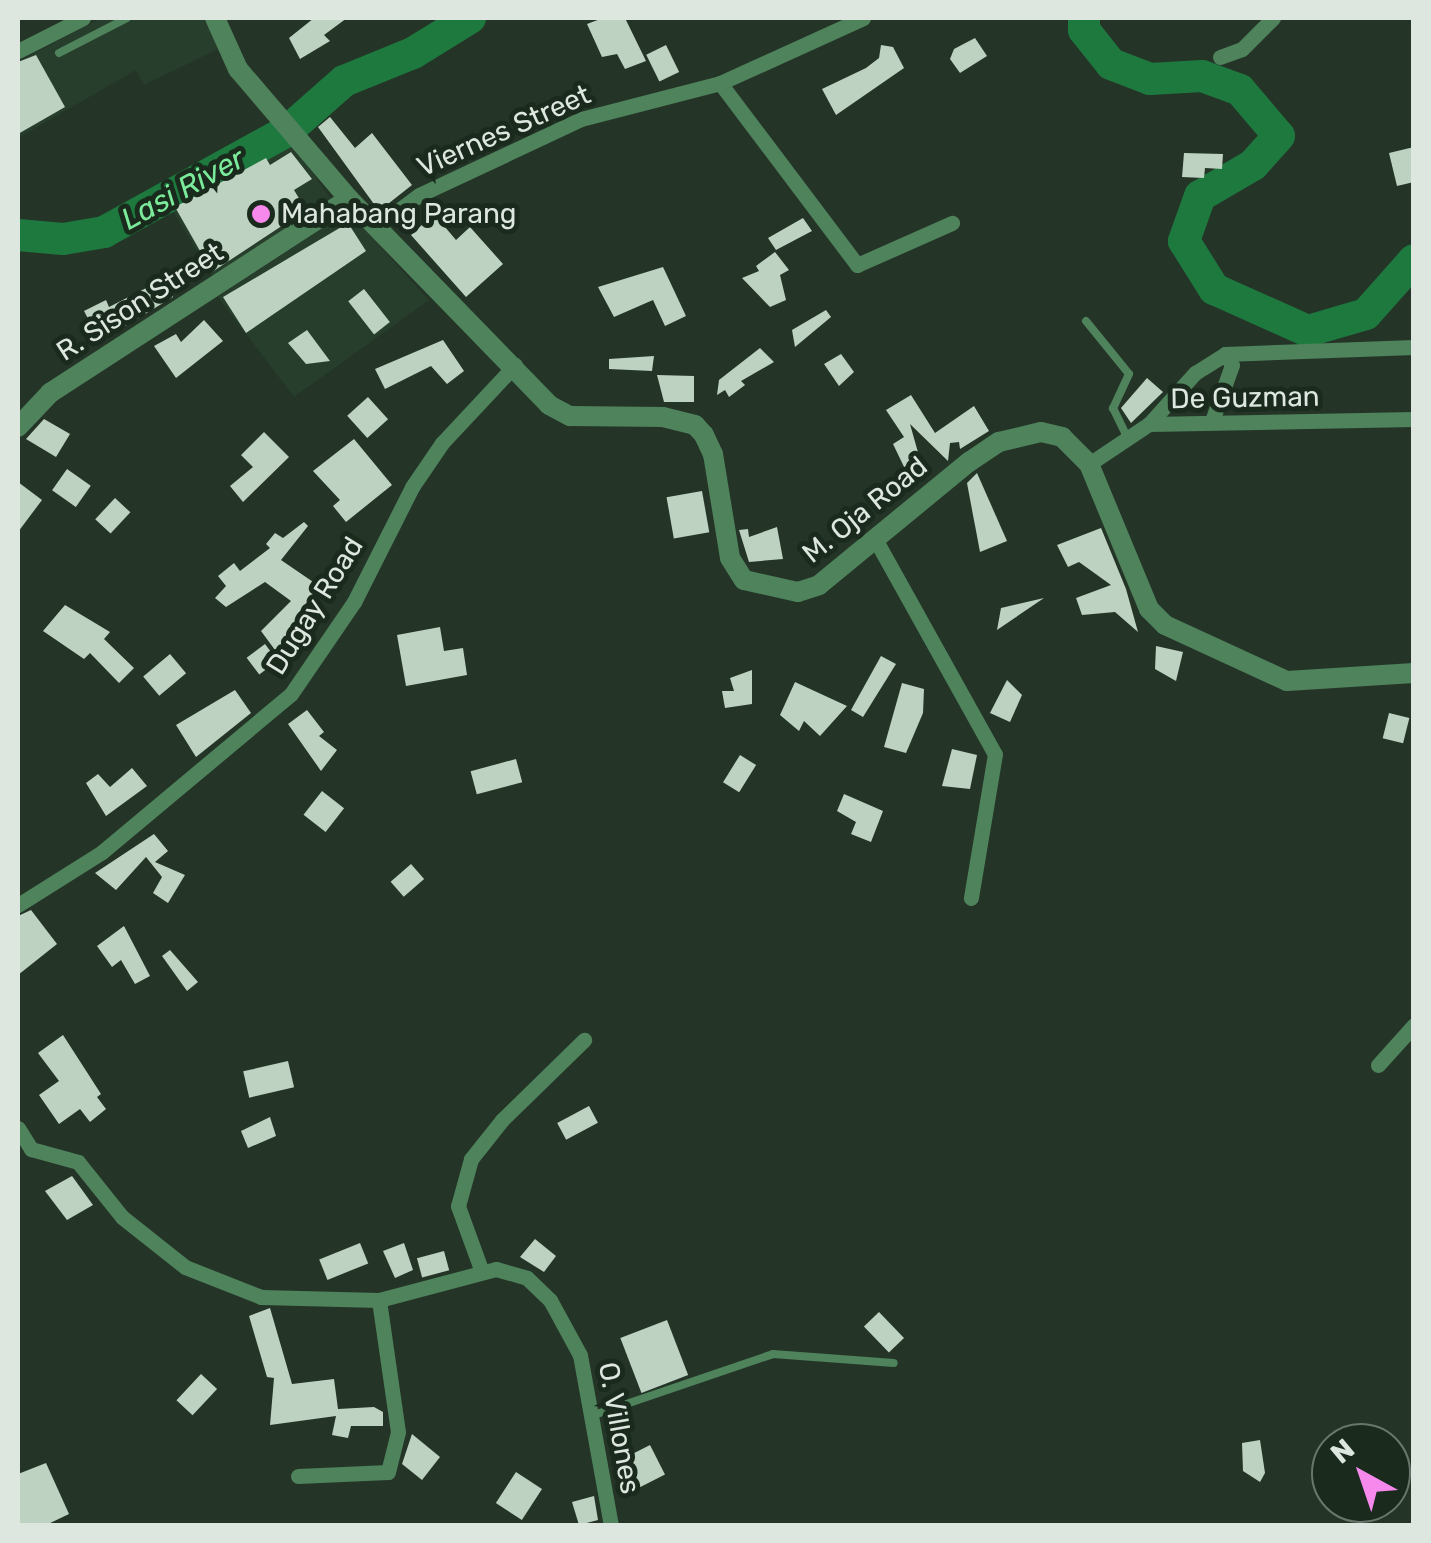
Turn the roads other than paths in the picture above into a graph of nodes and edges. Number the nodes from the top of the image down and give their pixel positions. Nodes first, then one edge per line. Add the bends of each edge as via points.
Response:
1 (83, 18) edge
2 (127, 18) edge
3 (215, 18) edge
4 (864, 18) edge
5 (1273, 18) edge
6 (18, 51) edge
7 (59, 54) dead end
8 (1220, 57) dead end
9 (720, 83) junction
10 (349, 199) junction
11 (952, 223) dead end
12 (374, 228) junction
13 (1086, 321) dead end
14 (1414, 347) edge
15 (1224, 354) junction
16 (515, 365) junction
17 (1213, 418) junction
18 (1414, 419) edge
19 (1149, 424) junction
20 (18, 427) edge
21 (1127, 438) junction
22 (1089, 464) junction
23 (874, 537) junction
24 (1414, 673) edge
25 (971, 898) dead end
26 (18, 905) edge
27 (1414, 1024) edge
28 (584, 1040) dead end
29 (1378, 1065) dead end
30 (18, 1128) edge
31 (482, 1272) junction
32 (379, 1300) junction
33 (894, 1363) dead end
34 (594, 1414) junction
35 (298, 1476) dead end
36 (610, 1526) edge

1 - 6 street
2 - 7 lane
3 - 10 street, M. Oja Road via 238,69
4 - 9 street, Viernes Street
5 - 8 street via 1242,49
9 - 11 street via 858,265
9 - 12 street, Viernes Street via 581,118 420,195
10 - 12 street, M. Oja Road
10 - 20 street, R. Sison Street via 50,393
12 - 16 street, M. Oja Road
13 - 21 lane via 1129,374 1112,408
14 - 15 street
15 - 17 street via 1232,365
15 - 19 street via 1195,374
16 - 23 street, M. Oja Road via 549,405 570,416 663,417 695,425 714,454 730,558 744,580 798,592 819,586
16 - 26 street, Dugay Road via 442,443 412,487 354,602 291,694 102,852
17 - 18 street, De Guzman
17 - 19 street, De Guzman via 1185,428
19 - 21 street, De Guzman
21 - 22 street, De Guzman
22 - 23 street, M. Oja Road via 1062,437 1026,432 968,462
22 - 24 street via 1149,609 1164,625 1288,681
23 - 25 street via 995,754
27 - 29 street
28 - 31 street via 472,1159 458,1206
30 - 32 street, O. Villones via 31,1148 78,1162 122,1216 186,1268 260,1297
31 - 32 street, O. Villones
31 - 34 street, O. Villones via 496,1268 527,1278 550,1300 580,1355
32 - 35 street via 398,1432 388,1472
33 - 34 lane via 773,1354
34 - 36 street, O. Villones

